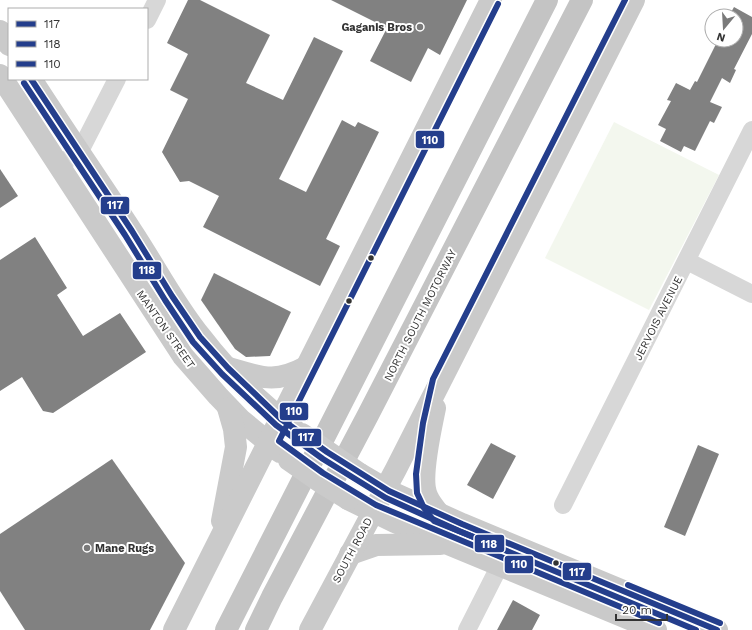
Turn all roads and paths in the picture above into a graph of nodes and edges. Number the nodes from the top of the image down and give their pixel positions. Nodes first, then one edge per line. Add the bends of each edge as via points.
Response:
1 (157, 0) edge
2 (491, 0) edge
3 (547, 0) edge
4 (582, 0) edge
5 (634, 0) edge
6 (148, 18) edge
7 (0, 31) edge
8 (8, 43) edge
9 (8, 46) edge
10 (0, 52) edge
11 (0, 75) edge
12 (32, 80) edge
13 (116, 80) edge
14 (752, 130) edge
15 (79, 153) junction
16 (59, 164) junction
17 (687, 261) junction
18 (752, 294) edge
19 (308, 366) junction
20 (228, 368) junction
21 (441, 381) junction
22 (227, 406) junction
23 (281, 419) junction
24 (269, 443) junction
25 (385, 489) junction
26 (563, 505) dead end
27 (373, 512) junction
28 (439, 514) junction
29 (446, 543) junction
30 (218, 544) junction
31 (350, 554) junction
32 (500, 565) junction
33 (174, 630) edge
34 (226, 630) edge
35 (256, 630) edge
36 (310, 630) edge
37 (467, 630) edge
38 (656, 630) edge
39 (717, 630) edge

1 - 6 street
2 - 19 main road
3 - 34 highway
4 - 35 highway, NORTH SOUTH MOTORWAY
5 - 21 main road, SOUTH ROAD
7 - 8 main road
9 - 10 street
11 - 16 main road, MANTON STREET
12 - 15 main road
13 - 15 street
14 - 17 street, JERVOIS AVENUE
15 - 16 street
15 - 20 main road via 187,318
16 - 22 main road, MANTON STREET via 180,351
17 - 18 street
17 - 26 street, JERVOIS AVENUE
19 - 20 main road via 287,376 272,378
19 - 23 main road
20 - 23 main road
21 - 25 main road, SOUTH ROAD
21 - 28 main road via 431,424 424,480 426,495
22 - 24 main road, MANTON STREET
22 - 30 main road via 236,447
23 - 24 main road
23 - 25 main road, bridge
24 - 27 main road, MANTON STREET, bridge via 322,483
24 - 30 main road
25 - 27 main road, SOUTH ROAD
25 - 28 main road
27 - 29 main road, MANTON STREET
27 - 31 main road, SOUTH ROAD
28 - 39 main road
29 - 31 main road via 376,546
29 - 32 main road, MANTON STREET
30 - 33 main road
31 - 36 main road, SOUTH ROAD
32 - 37 street
32 - 38 main road, MANTON STREET

